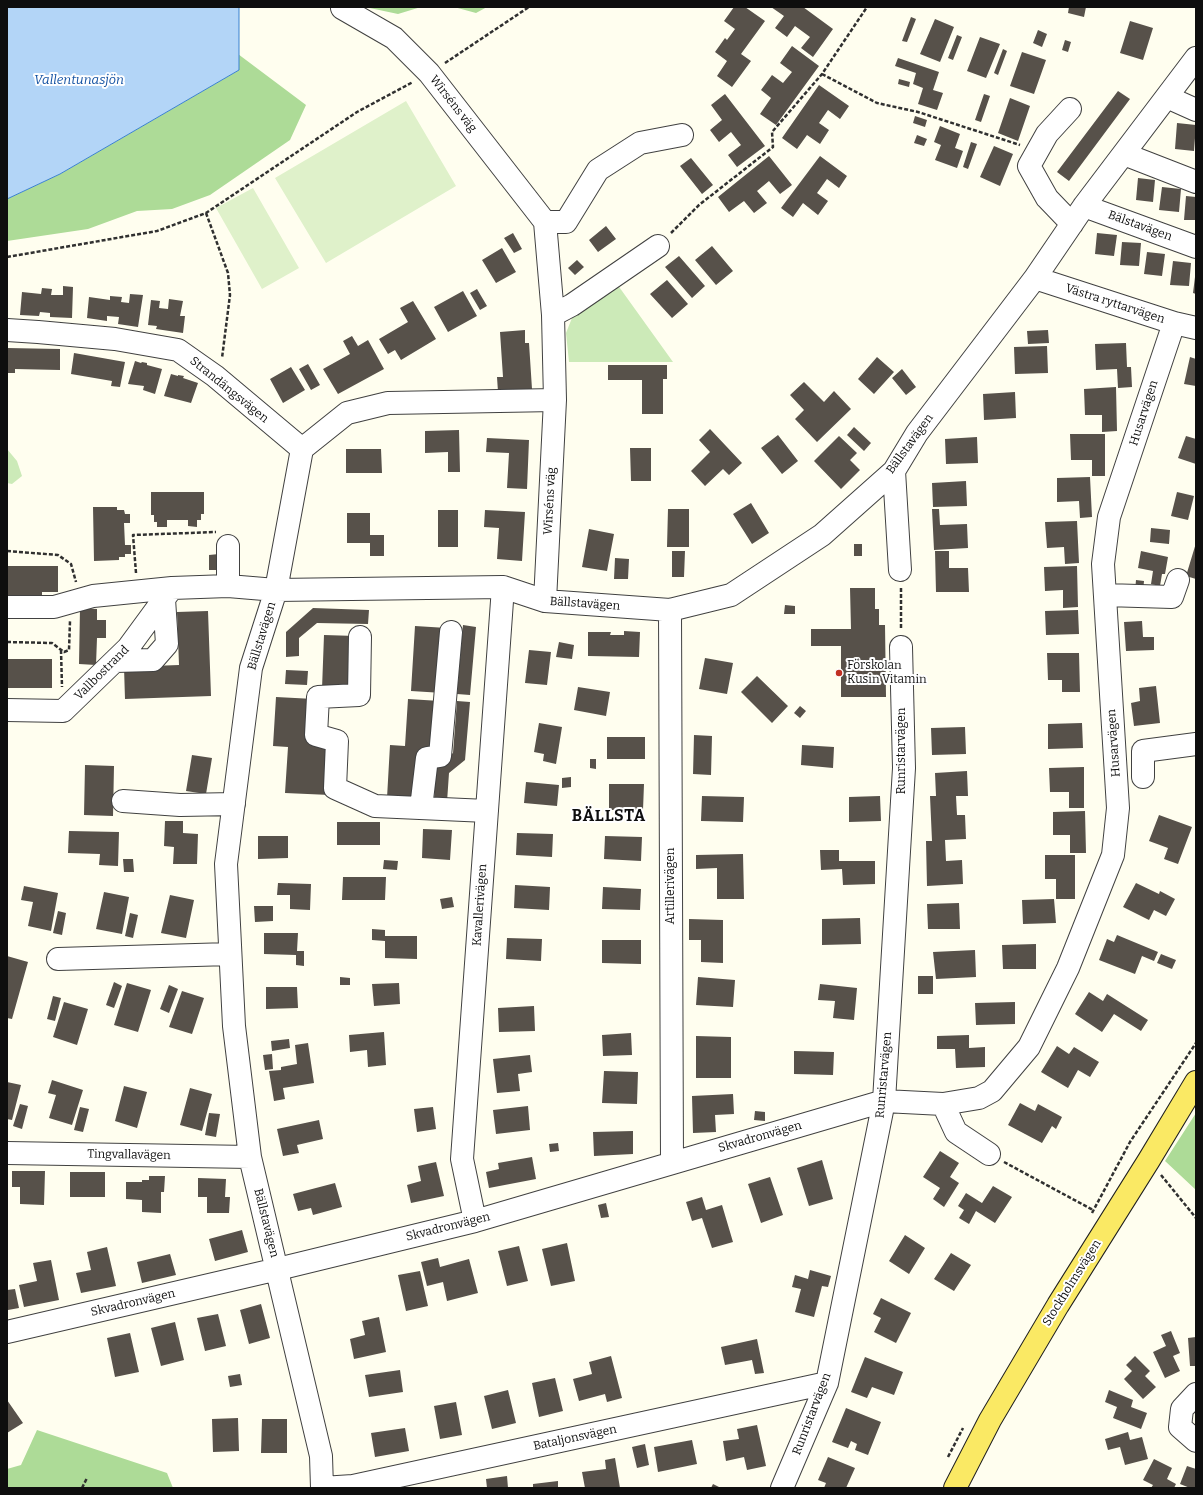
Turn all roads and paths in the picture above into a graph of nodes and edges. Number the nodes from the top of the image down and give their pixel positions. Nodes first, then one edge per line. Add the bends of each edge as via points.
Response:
1 (529, 7) edge
2 (867, 7) edge
3 (342, 8) edge
4 (1196, 58) edge
5 (429, 73) junction
6 (822, 74) junction
7 (1167, 97) junction
8 (1070, 109) dead end
9 (1196, 110) edge
10 (682, 135) dead end
11 (1039, 149) junction
12 (1124, 154) junction
13 (1196, 182) edge
14 (1084, 206) junction
15 (206, 213) junction
16 (545, 222) junction
17 (1072, 224) junction
18 (658, 246) joint
19 (1196, 247) edge
20 (7, 257) edge
21 (1035, 278) junction
22 (554, 315) junction
23 (1174, 323) junction
24 (1196, 328) edge
25 (7, 330) edge
26 (215, 376) junction
27 (555, 400) junction
28 (302, 449) junction
29 (894, 471) junction
30 (223, 539) joint
31 (7, 551) edge
32 (900, 570) joint
33 (1178, 580) dead end
34 (228, 586) junction
35 (504, 588) junction
36 (276, 590) junction
37 (137, 592) junction
38 (168, 593) junction
39 (1105, 595) junction
40 (80, 600) junction
41 (545, 601) junction
42 (7, 608) edge
43 (670, 610) junction
44 (451, 632) dead end
45 (360, 638) dead end
46 (7, 642) edge
47 (902, 647) joint
48 (62, 650) junction
49 (115, 661) junction
50 (7, 710) edge
51 (63, 711) junction
52 (1196, 744) edge
53 (1143, 777) dead end
54 (123, 801) dead end
55 (234, 804) junction
56 (422, 808) junction
57 (487, 811) junction
58 (230, 954) junction
59 (58, 959) dead end
60 (1196, 1082) edge
61 (884, 1101) junction
62 (943, 1104) junction
63 (1130, 1142) dead end
64 (7, 1153) edge
65 (989, 1154) joint
66 (250, 1157) junction
67 (1149, 1160) junction
68 (672, 1163) junction
69 (1094, 1210) dead end
70 (1196, 1218) edge
71 (475, 1221) junction
72 (278, 1269) junction
73 (7, 1332) edge
74 (827, 1383) junction
75 (1196, 1394) edge
76 (1196, 1441) edge
77 (87, 1478) dead end
78 (82, 1488) edge
79 (322, 1488) edge
80 (782, 1488) edge
81 (955, 1488) edge

1 - 5 path
2 - 6 path
3 - 5 street, Wirséns väg via 394,38
4 - 7 street, Bällstavägen
5 - 15 path via 357,112
5 - 16 street, Wirséns väg
6 - 11 path via 877,103 918,112 1013,144
6 - 18 path via 772,132 773,147 699,205
7 - 9 street
7 - 12 street, Bällstavägen
8 - 11 street via 1047,134
10 - 16 street via 640,143 598,170 566,222
11 - 17 street via 1029,166 1047,198
12 - 13 street
12 - 14 street, Bällstavägen
14 - 17 street, Bällstavägen
14 - 19 street, Bälstavägen
15 - 20 path via 157,231
15 - 26 path via 228,273 230,295 221,364
16 - 22 street, Wirséns väg
17 - 21 street, Bällstavägen
18 - 22 street
21 - 23 street, Västra ryttarvägen
21 - 29 street, Bällstavägen via 917,433
22 - 27 street, Wirséns väg
23 - 24 street, Västra ryttarvägen
23 - 39 street, Husarvägen via 1109,517 1103,564
25 - 26 street, Strandängsvägen via 115,339 178,350
26 - 28 street, Strandängsvägen
27 - 28 street via 388,403 347,413
27 - 41 street, Wirséns väg
28 - 36 street
29 - 32 street
29 - 43 street, Bällstavägen via 822,535 731,595
30 - 34 street
30 - 37 path via 133,535
31 - 40 path via 58,555 72,564
32 - 47 path
33 - 39 street via 1172,597
34 - 36 street
34 - 38 street
35 - 36 street, Bällstavägen
35 - 41 street, Bällstavägen
35 - 57 street, Kavallerivägen
36 - 55 street, Bällstavägen via 252,668
37 - 38 street
37 - 40 street
38 - 49 street, Vallbostrand via 128,648
38 - 49 street via 167,644 153,660
39 - 62 street, Husarvägen via 1118,808 1113,855 1068,968 1030,1047 992,1091 979,1098
40 - 42 street via 54,607
40 - 48 path via 69,650
41 - 43 street, Bällstavägen
43 - 68 street, Artillerivägen
44 - 56 street via 440,756 427,758
45 - 56 street via 359,695 318,697 316,735 337,741 335,788 375,806
46 - 48 path via 52,643
47 - 61 street, Runristarvägen via 904,768
48 - 51 path
49 - 51 street, Vallbostrand
50 - 51 street
52 - 53 street via 1143,752
54 - 55 street via 180,805
55 - 58 street, Bällstavägen via 226,864
56 - 57 street
57 - 71 street, Kavallerivägen via 462,1159
58 - 59 street
58 - 66 street, Bällstavägen via 234,1026
60 - 67 main road, Stockholmsvägen
61 - 62 street, Husarvägen
61 - 68 street, Skvadronvägen
61 - 74 street, Runristarvägen
62 - 65 street via 956,1132
63 - 67 path
64 - 66 street, Tingvallavägen
65 - 69 path
66 - 72 street, Bällstavägen
67 - 70 path
67 - 81 main road, Stockholmsvägen via 990,1420
68 - 71 street, Skvadronvägen
71 - 72 street, Skvadronvägen
72 - 73 street, Skvadronvägen
72 - 79 street, Bällstavägen via 320,1456
74 - 79 street, Bataljonsvägen via 353,1486
74 - 80 street, Runristarvägen
75 - 76 street via 1182,1409 1180,1426
77 - 78 path

